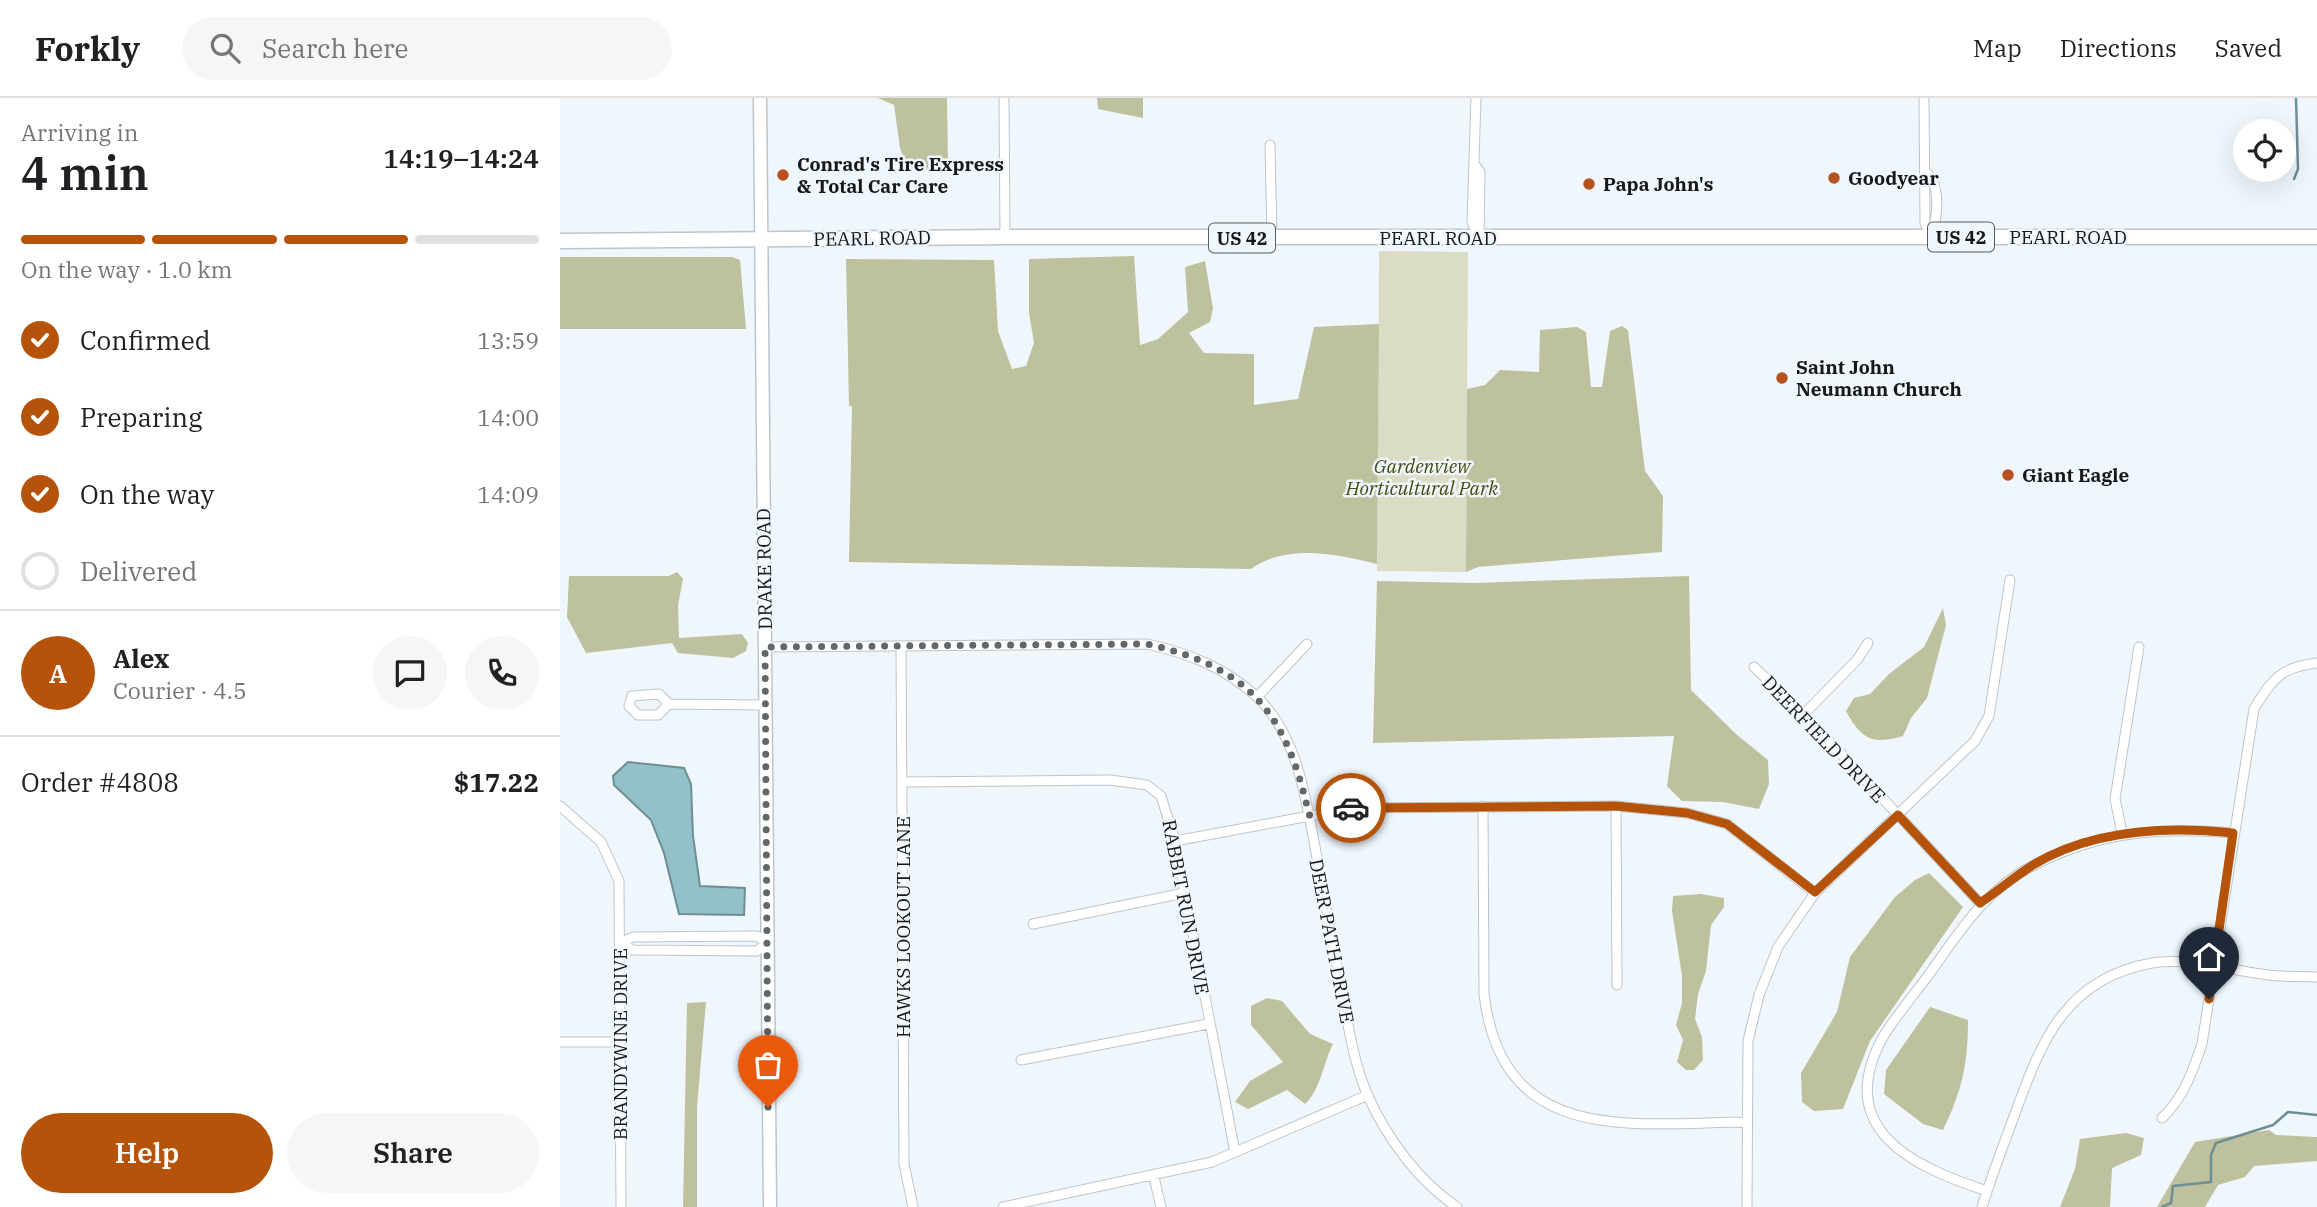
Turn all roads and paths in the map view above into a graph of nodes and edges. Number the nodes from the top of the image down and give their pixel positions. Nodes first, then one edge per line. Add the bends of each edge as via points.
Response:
1 (760, 98) edge
2 (1004, 98) edge
3 (1476, 98) edge
4 (1924, 98) edge
5 (1932, 98) edge
6 (1927, 112) junction
7 (1270, 145) dead end
8 (1005, 237) junction
9 (1931, 237) junction
10 (2317, 237) edge
11 (1272, 238) junction
12 (1479, 238) junction
13 (763, 239) junction
14 (560, 240) edge
15 (2010, 580) dead end
16 (1868, 643) dead end
17 (1307, 644) dead end
18 (901, 646) junction
19 (765, 647) junction
20 (2139, 647) dead end
21 (2317, 663) edge
22 (1754, 667) dead end
23 (1257, 697) junction
24 (670, 704) dead end
25 (765, 705) junction
26 (1804, 714) junction
27 (903, 782) junction
28 (560, 806) edge
29 (1483, 806) junction
30 (1616, 806) junction
31 (1309, 815) junction
32 (1898, 815) junction
33 (2122, 833) junction
34 (2233, 833) junction
35 (1175, 841) junction
36 (1184, 892) junction
37 (1815, 892) junction
38 (1980, 903) junction
39 (1033, 924) dead end
40 (620, 943) junction
41 (767, 943) junction
42 (2214, 967) junction
43 (2317, 976) edge
44 (1617, 985) dead end
45 (1208, 1024) junction
46 (560, 1042) edge
47 (620, 1042) junction
48 (1021, 1060) dead end
49 (1368, 1095) junction
50 (2162, 1118) dead end
51 (1746, 1122) junction
52 (1235, 1152) junction
53 (1154, 1177) junction
54 (1987, 1191) junction
55 (1041, 1203) edge
56 (621, 1207) edge
57 (770, 1207) edge
58 (913, 1207) edge
59 (1003, 1207) edge
60 (1161, 1207) edge
61 (1457, 1207) edge
62 (1748, 1207) edge
63 (1982, 1207) edge

1 - 13 street, DRAKE ROAD
2 - 8 street
3 - 12 street
4 - 6 street
5 - 6 street
6 - 9 street via 1926,172 1935,191 1936,223
7 - 11 street
8 - 11 main road, PEARL ROAD / US 42
8 - 13 main road, PEARL ROAD / US 42
9 - 10 main road, PEARL ROAD / US 42
9 - 12 main road, PEARL ROAD / US 42
11 - 12 main road, PEARL ROAD / US 42
13 - 14 main road, PEARL ROAD / US 42
13 - 19 street, DRAKE ROAD
15 - 32 street via 1989,716 1975,741
16 - 26 street
17 - 23 street
18 - 19 street, DEER PATH DRIVE
18 - 23 street, DEER PATH DRIVE via 1147,644 1186,653 1223,670
18 - 27 street, HAWKS LOOKOUT LANE
19 - 25 street, DRAKE ROAD
20 - 33 street via 2115,799
21 - 34 street via 2291,667 2270,682 2254,709
22 - 26 street, DEERFIELD DRIVE
23 - 31 street, DEER PATH DRIVE via 1281,728 1300,774
24 - 25 street
25 - 41 street, DRAKE ROAD
26 - 32 street, DEERFIELD DRIVE
27 - 35 street, RABBIT RUN DRIVE via 1110,780 1147,785 1161,796
27 - 58 street, HAWKS LOOKOUT LANE via 904,1164
28 - 40 street, BRANDYWINE DRIVE via 601,842 619,881
29 - 30 street
29 - 31 street via 1353,808
29 - 51 street via 1487,1022 1515,1074 1553,1107 1592,1121
30 - 37 street via 1687,813 1727,824
30 - 44 street
31 - 35 street
31 - 49 street, DEER PATH DRIVE via 1351,1039
32 - 37 street
32 - 38 street, DEERFIELD DRIVE
33 - 34 street via 2189,829
33 - 38 street via 2035,864
34 - 42 street
35 - 36 street, RABBIT RUN DRIVE
36 - 39 street
36 - 45 street, RABBIT RUN DRIVE
37 - 51 street via 1778,947 1759,995 1748,1041
38 - 54 street via 1883,1037 1869,1071 1868,1097 1880,1131 1901,1154 1934,1173
40 - 41 street via 632,937 757,936
40 - 41 street via 633,950 743,951 757,951
40 - 47 street, BRANDYWINE DRIVE
41 - 57 street, DRAKE ROAD
42 - 43 street
42 - 50 street via 2202,1044 2191,1078 2177,1104
42 - 54 street via 2152,963 2103,979 2077,997 2052,1025 2033,1064
45 - 48 street
45 - 52 street, RABBIT RUN DRIVE
46 - 47 street
47 - 56 street, BRANDYWINE DRIVE
49 - 52 street
49 - 61 street, DEER PATH DRIVE via 1393,1141 1419,1173
51 - 62 street
52 - 53 street
53 - 55 street
53 - 60 street
54 - 63 street
55 - 59 street

